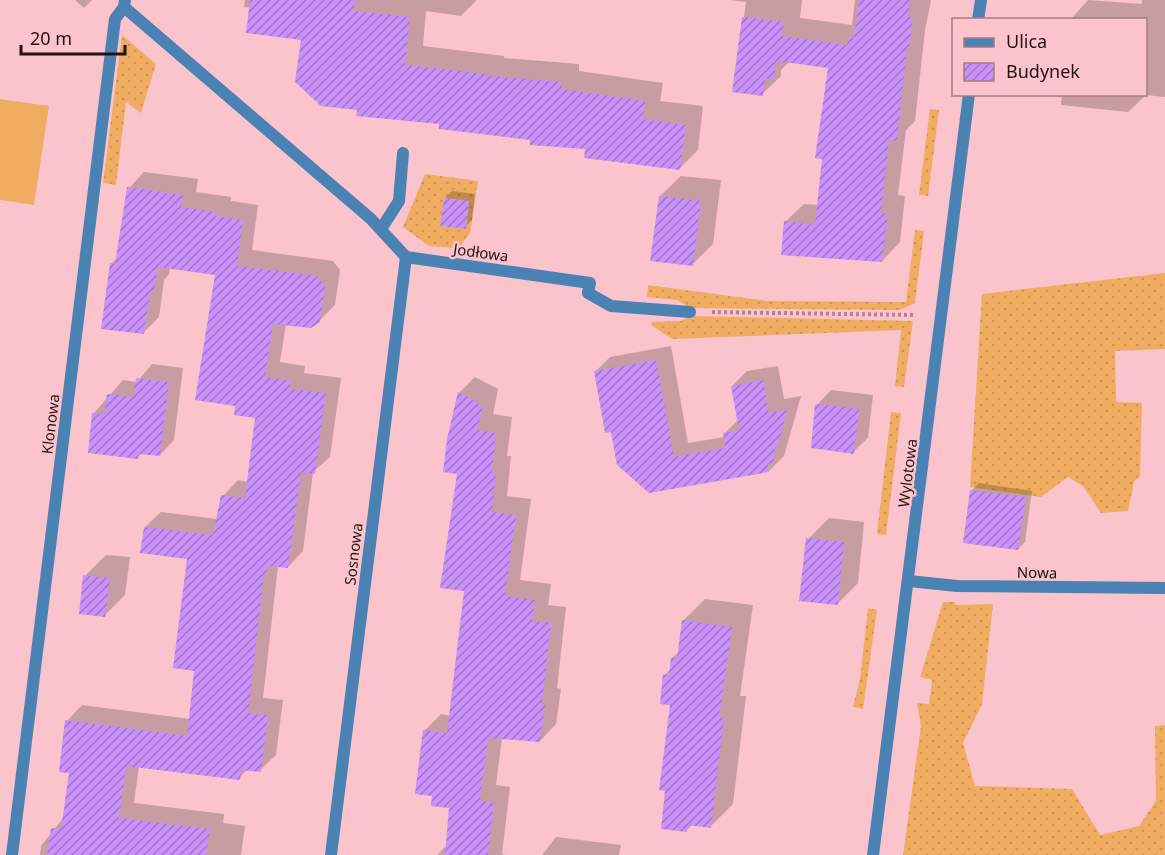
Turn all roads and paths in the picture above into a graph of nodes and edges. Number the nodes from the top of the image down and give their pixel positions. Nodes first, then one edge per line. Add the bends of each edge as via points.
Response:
1 (981, 0) edge
2 (124, 3) edge
3 (978, 18) edge
4 (969, 96) edge
5 (403, 153) dead end
6 (381, 229) junction
7 (406, 257) junction
8 (690, 312) joint
9 (913, 315) dead end
10 (909, 581) junction
11 (1165, 588) edge
12 (12, 855) edge
13 (331, 855) edge
14 (873, 855) edge

1 - 3 street
2 - 6 street
2 - 12 street, Klonowa via 115,19
4 - 10 street, Wylotowa
5 - 6 street via 399,201
6 - 7 street
7 - 8 street, Jodłowa via 590,283 588,293 611,306
7 - 13 street, Sosnowa
8 - 9 path
10 - 11 street, Nowa via 957,586
10 - 14 street, Wylotowa

